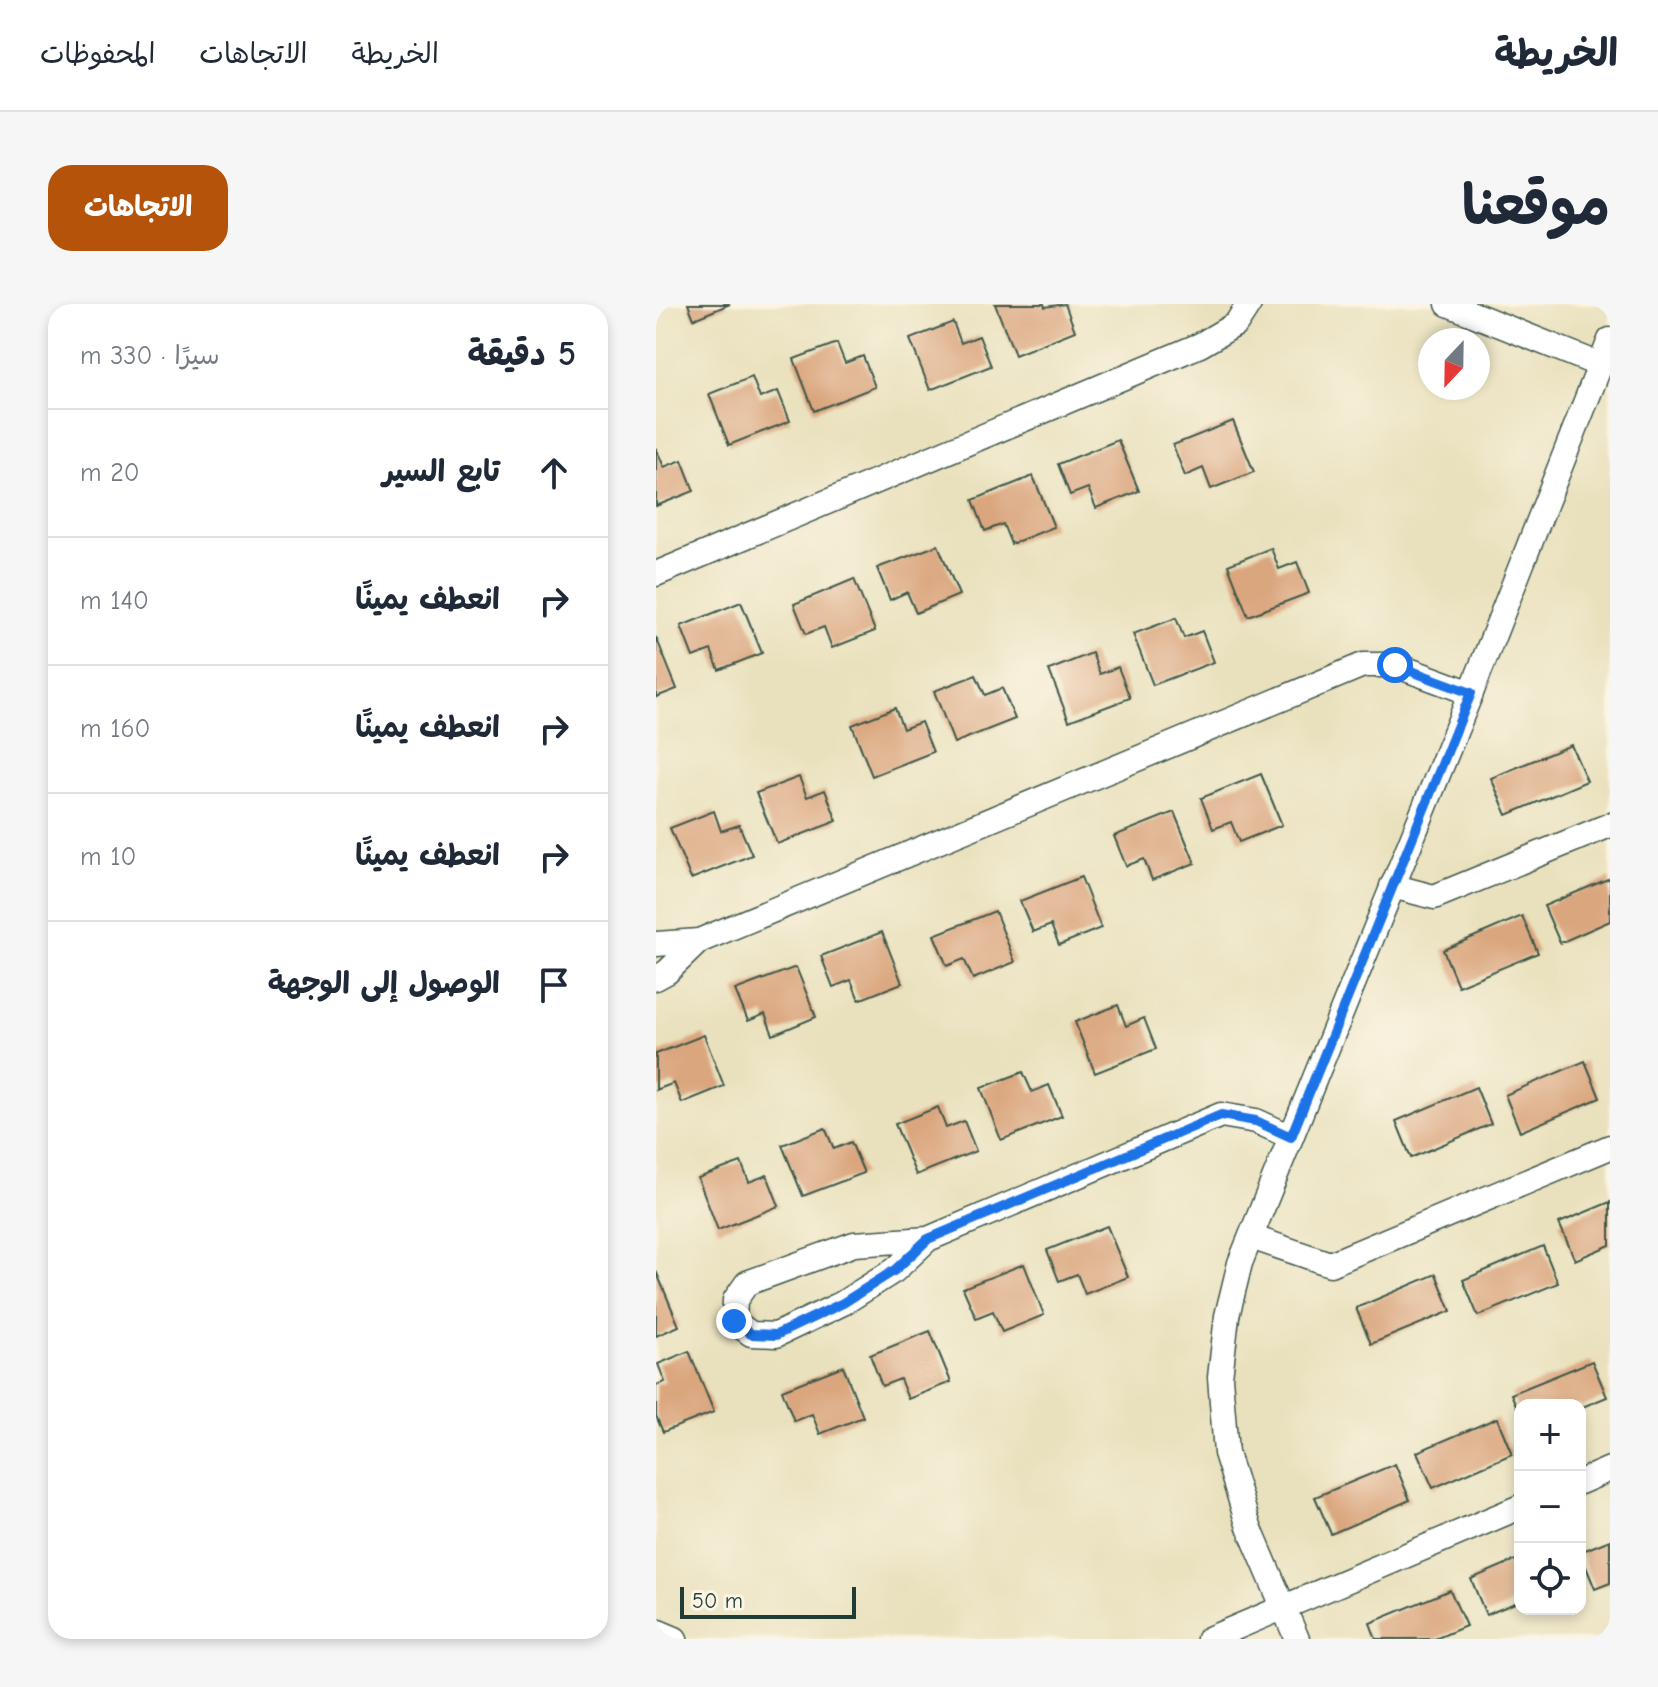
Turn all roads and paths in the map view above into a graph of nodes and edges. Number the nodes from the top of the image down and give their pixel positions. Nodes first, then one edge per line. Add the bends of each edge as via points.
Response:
1 (1249, 304) edge
2 (1448, 304) edge
3 (1610, 340) edge
4 (1600, 365) junction
5 (656, 574) edge
6 (1471, 693) junction
7 (1610, 825) edge
8 (1392, 886) junction
9 (699, 941) junction
10 (656, 944) edge
11 (656, 978) edge
12 (1291, 1137) junction
13 (1610, 1147) edge
14 (1251, 1237) junction
15 (928, 1239) junction
16 (1610, 1469) edge
17 (1586, 1479) edge
18 (1514, 1510) edge
19 (1284, 1607) junction
20 (656, 1631) edge
21 (675, 1639) edge
22 (1209, 1639) edge
23 (1297, 1639) edge

1 - 5 street via 1236,324 1200,345
2 - 4 street
3 - 4 street
4 - 6 street
6 - 8 street
6 - 9 street via 1395,665 1363,665
7 - 8 street via 1434,897
8 - 12 street
9 - 10 street
9 - 11 street
12 - 14 street
12 - 15 street via 1256,1121 1221,1115
13 - 14 street via 1330,1264
14 - 19 street via 1223,1347 1226,1453 1249,1527
15 - 15 street via 854,1244 747,1283 735,1300 734,1321 751,1334 776,1335 843,1303 895,1270
16 - 17 street
18 - 19 street
19 - 22 street
19 - 23 street
20 - 21 street

